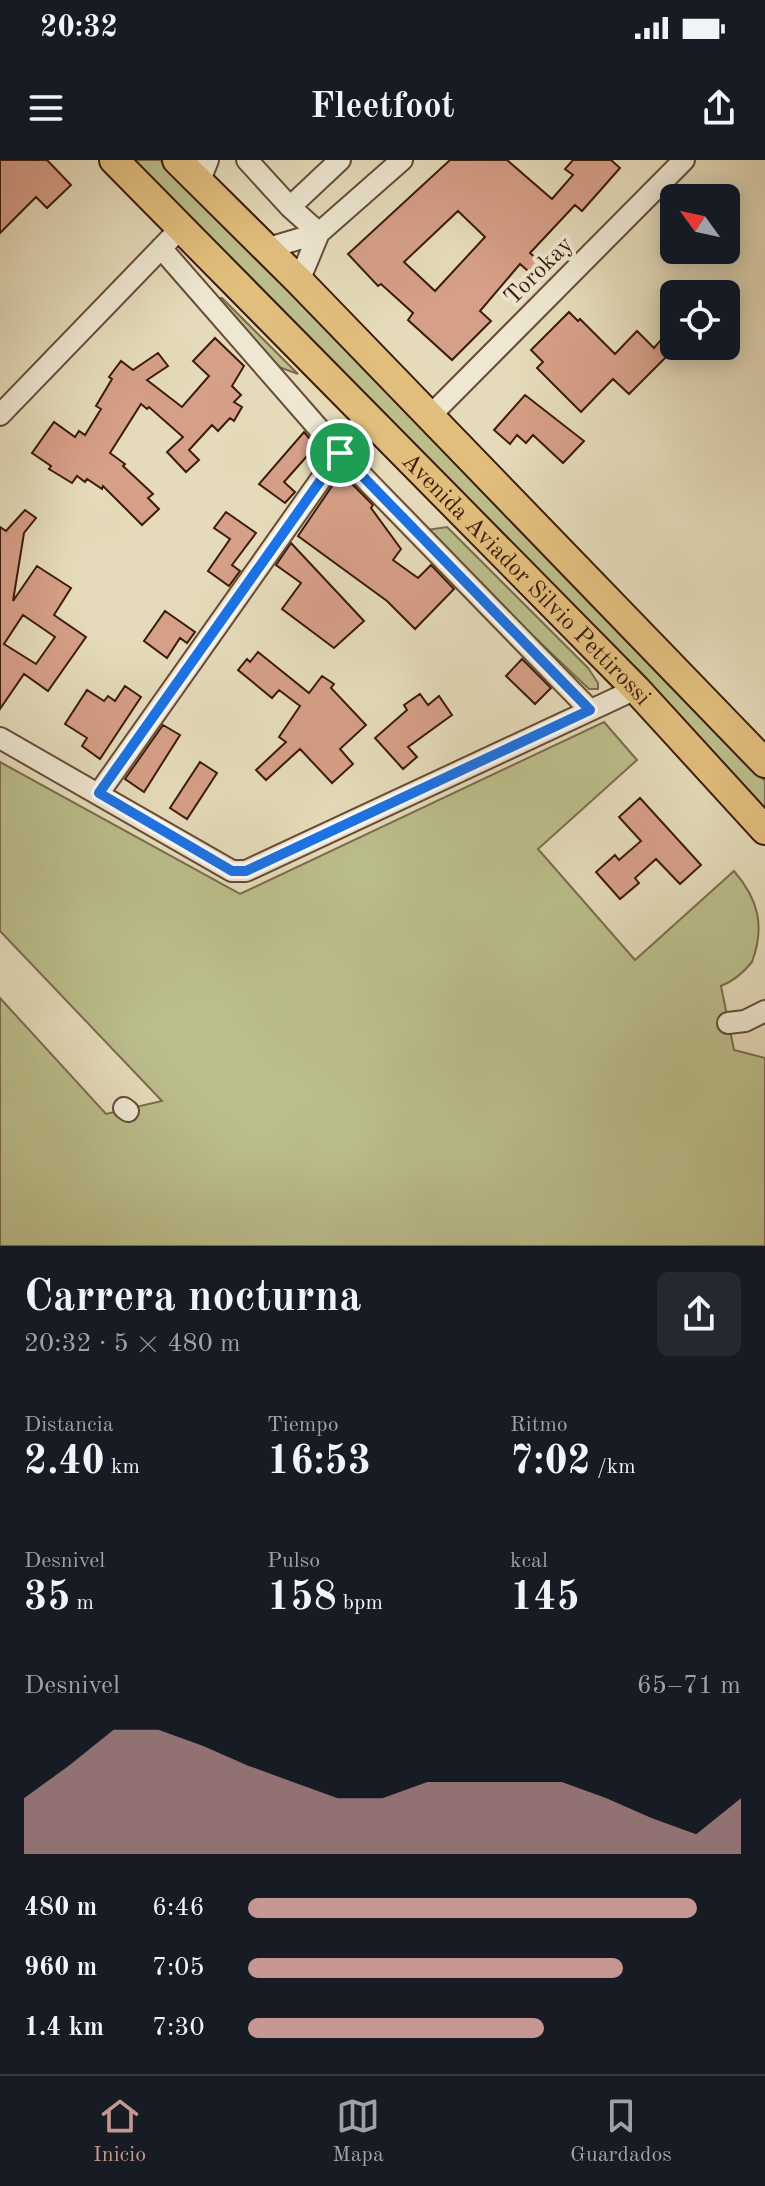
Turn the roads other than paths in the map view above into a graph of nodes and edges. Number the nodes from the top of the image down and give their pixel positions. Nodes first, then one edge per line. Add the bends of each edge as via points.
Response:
1 (114, 160) edge
2 (177, 160) edge
3 (247, 160) edge
4 (340, 160) edge
5 (684, 160) edge
6 (393, 163) edge
7 (204, 170) edge
8 (290, 207) junction
9 (181, 228) junction
10 (319, 233) junction
11 (161, 248) junction
12 (265, 249) junction
13 (299, 281) junction
14 (367, 414) junction
15 (0, 415) edge
16 (429, 417) junction
17 (340, 453) junction
18 (636, 689) junction
19 (590, 710) junction
20 (0, 738) edge
21 (765, 763) edge
22 (99, 793) junction
23 (765, 830) edge
24 (765, 1011) edge
25 (765, 1026) edge

1 - 9 highway, Avenida Aviador Silvio Pettirossi
2 - 7 highway, Avenida Aviador Silvio Pettirossi
3 - 8 street
4 - 8 street
5 - 16 street, Torokay
6 - 10 street
7 - 12 highway, Avenida Aviador Silvio Pettirossi
8 - 10 street
9 - 11 street
9 - 14 highway, Avenida Aviador Silvio Pettirossi
10 - 12 street
10 - 13 street
11 - 15 street
11 - 17 street
12 - 13 highway, Avenida Aviador Silvio Pettirossi
13 - 16 highway, Avenida Aviador Silvio Pettirossi
14 - 17 street
14 - 18 highway, Avenida Aviador Silvio Pettirossi
16 - 21 highway, Avenida Aviador Silvio Pettirossi
17 - 19 street
17 - 22 street
18 - 19 street
18 - 23 highway, Avenida Aviador Silvio Pettirossi
19 - 22 street via 246,871 232,871
20 - 22 street
24 - 25 street via 736,1022

